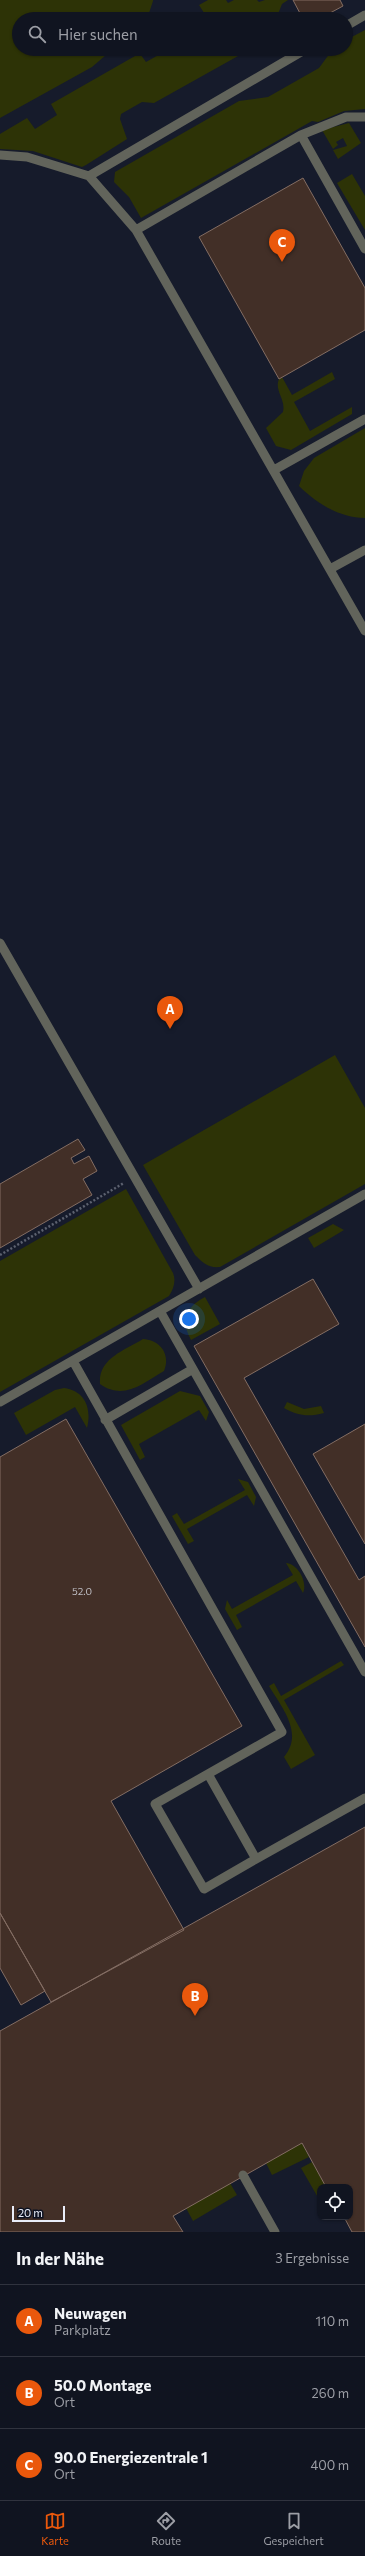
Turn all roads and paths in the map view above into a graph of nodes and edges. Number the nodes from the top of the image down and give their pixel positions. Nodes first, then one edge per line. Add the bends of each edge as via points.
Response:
1 (365, 15) edge
2 (353, 22) edge
3 (294, 56) edge
4 (365, 117) edge
5 (301, 135) junction
6 (0, 155) edge
7 (89, 176) junction
8 (136, 230) junction
9 (365, 249) edge
10 (365, 419) edge
11 (274, 470) junction
12 (365, 550) edge
13 (330, 570) junction
14 (365, 630) edge
15 (0, 943) edge
16 (134, 1177) junction
17 (365, 1194) edge
18 (0, 1255) edge
19 (199, 1289) junction
20 (160, 1311) junction
21 (72, 1361) junction
22 (194, 1370) junction
23 (0, 1402) edge
24 (105, 1420) junction
25 (365, 1672) edge
26 (208, 1774) junction
27 (365, 1798) edge
28 (256, 1859) junction
29 (244, 2175) dead end
30 (275, 2232) edge

1 - 2 lane
3 - 7 lane
4 - 5 lane via 346,117
5 - 8 lane
5 - 9 lane
6 - 7 lane via 27,157
7 - 8 lane
8 - 11 lane
10 - 11 lane
11 - 13 lane
12 - 13 lane
13 - 14 lane
15 - 16 lane
16 - 18 path
16 - 19 lane
17 - 19 lane
19 - 20 lane
20 - 21 lane
20 - 22 lane
21 - 23 lane
21 - 24 lane
22 - 24 lane
22 - 25 lane
24 - 26 lane via 282,1732
26 - 28 lane
26 - 28 lane via 155,1804 204,1889
27 - 28 lane
29 - 30 lane

